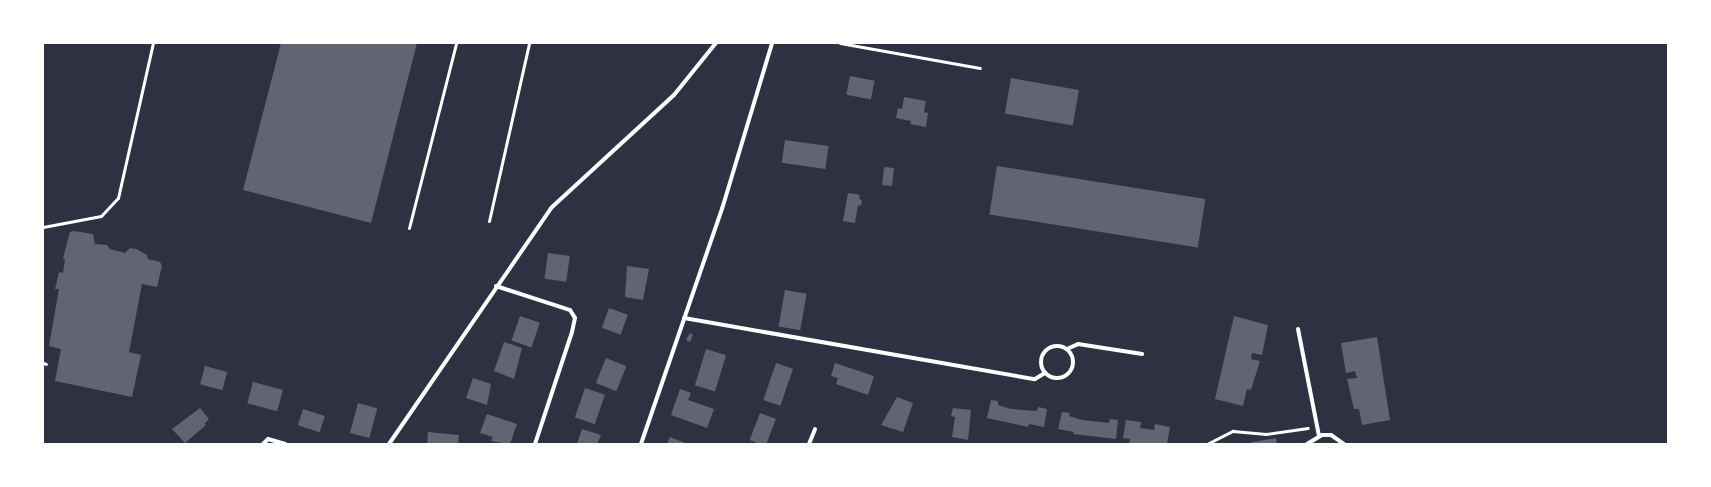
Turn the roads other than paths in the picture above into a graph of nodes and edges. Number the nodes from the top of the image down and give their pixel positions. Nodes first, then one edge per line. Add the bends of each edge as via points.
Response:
1 (153, 43) edge
2 (456, 43) edge
3 (529, 43) edge
4 (716, 43) edge
5 (772, 43) edge
6 (840, 43) edge
7 (980, 68) dead end
8 (489, 222) dead end
9 (43, 227) edge
10 (409, 228) dead end
11 (496, 286) junction
12 (684, 318) junction
13 (1298, 329) dead end
14 (1067, 349) junction
15 (1142, 354) dead end
16 (1045, 373) junction
17 (815, 429) dead end
18 (1319, 436) junction
19 (263, 444) edge
20 (285, 444) edge
21 (389, 444) edge
22 (534, 444) edge
23 (641, 444) edge
24 (810, 444) edge
25 (1307, 444) edge
26 (1344, 444) edge

1 - 9 lane via 118,198 101,216
2 - 10 lane
3 - 8 lane
4 - 11 street via 674,95 551,208
5 - 12 street via 722,209
6 - 7 lane
11 - 21 street
11 - 22 street via 570,310 575,318
12 - 16 street via 1035,379
12 - 23 street
13 - 18 street
14 - 15 street via 1078,344
14 - 16 street via 1056,345 1045,350 1040,361
14 - 16 street via 1073,360 1070,372 1058,378
17 - 24 street
18 - 25 street
18 - 26 street via 1331,435
19 - 20 street via 268,439

